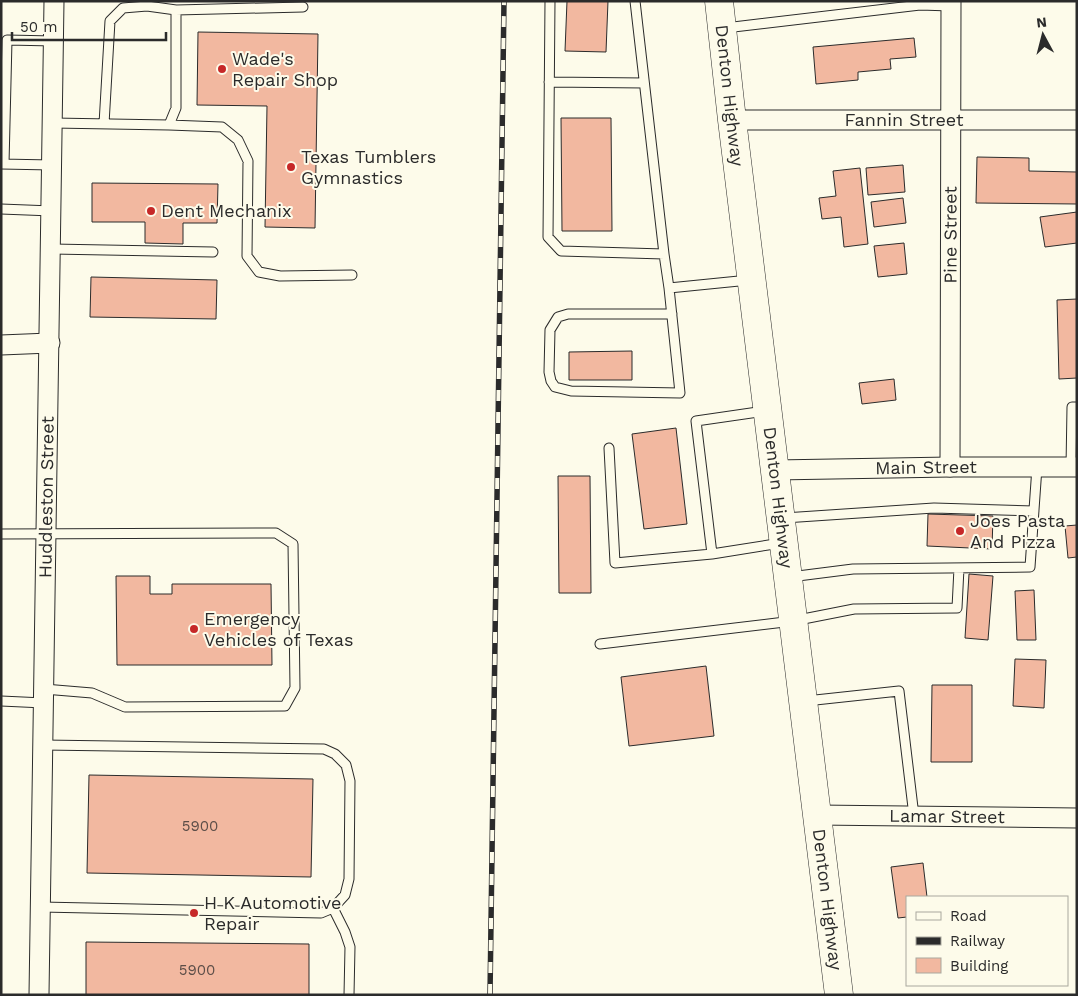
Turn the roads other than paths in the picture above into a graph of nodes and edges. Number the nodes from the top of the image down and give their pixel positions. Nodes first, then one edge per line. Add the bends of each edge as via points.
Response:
1 (49, 1) edge
2 (54, 1) edge
3 (550, 1) edge
4 (635, 1) edge
5 (719, 1) edge
6 (951, 4) edge
7 (879, 6) edge
8 (304, 7) dead end
9 (176, 10) junction
10 (722, 29) junction
11 (54, 41) junction
12 (549, 82) junction
13 (644, 84) junction
14 (951, 119) junction
15 (732, 120) junction
16 (1077, 120) edge
17 (53, 123) junction
18 (104, 124) junction
19 (169, 125) junction
20 (2, 164) edge
21 (52, 166) junction
22 (1, 209) edge
23 (52, 210) junction
24 (52, 249) junction
25 (213, 252) dead end
26 (664, 254) junction
27 (352, 275) dead end
28 (751, 279) junction
29 (669, 288) junction
30 (672, 314) junction
31 (50, 343) junction
32 (1, 344) edge
33 (1077, 407) edge
34 (768, 411) junction
35 (609, 448) dead end
36 (1037, 466) junction
37 (950, 467) junction
38 (1074, 467) edge
39 (775, 470) junction
40 (1034, 511) junction
41 (782, 531) junction
42 (1, 534) edge
43 (47, 535) junction
44 (712, 554) junction
45 (959, 568) junction
46 (788, 577) junction
47 (793, 621) junction
48 (600, 644) dead end
49 (44, 696) junction
50 (1, 701) edge
51 (803, 701) junction
52 (44, 745) junction
53 (817, 814) junction
54 (914, 816) junction
55 (1077, 818) edge
56 (41, 907) junction
57 (333, 908) junction
58 (39, 995) edge
59 (348, 995) edge
60 (839, 995) edge

1 - 2 street
2 - 11 street, Huddleston Street
3 - 12 lane
4 - 13 lane
5 - 10 main road, Denton Highway
6 - 7 lane
6 - 14 street, Pine Street
7 - 10 lane
8 - 9 lane
9 - 18 lane via 147,6 123,8 110,21
9 - 19 lane via 176,108
10 - 15 main road, Denton Highway
11 - 17 street, Huddleston Street
11 - 20 lane via 7,40
12 - 13 lane
12 - 26 lane via 548,237 561,252
13 - 26 lane
14 - 15 street, Fannin Street
14 - 16 street, Fannin Street
14 - 37 street, Pine Street
15 - 28 main road, Denton Highway
17 - 18 lane
17 - 21 street, Huddleston Street
18 - 19 lane
19 - 27 lane via 222,127 238,140 248,161 246,256 259,272 280,276
20 - 21 lane
21 - 23 street, Huddleston Street
22 - 23 lane
23 - 24 street, Huddleston Street
24 - 25 lane
24 - 31 street, Huddleston Street
26 - 29 lane
28 - 29 lane
28 - 34 main road, Denton Highway
29 - 30 lane
30 - 30 lane via 680,393 571,392 555,387 551,381 550,330 558,317 568,314
31 - 32 street
31 - 43 street, Huddleston Street
33 - 38 lane via 1072,407
34 - 39 main road, Denton Highway
34 - 44 lane via 696,421
35 - 44 lane via 615,563
36 - 37 street, Main Street
36 - 38 street, Main Street
36 - 40 lane
37 - 39 street, Main Street
39 - 41 main road, Denton Highway
40 - 41 lane via 934,508
40 - 45 lane via 1030,567
41 - 44 lane
41 - 46 main road, Denton Highway
42 - 43 lane
43 - 49 street, Huddleston Street
43 - 49 lane via 276,534 293,544 295,688 285,706 125,707 92,693
45 - 46 lane via 853,569
45 - 47 lane via 957,608 854,609
46 - 47 main road, Denton Highway
47 - 48 lane
47 - 51 main road, Denton Highway
49 - 50 lane
49 - 52 street, Huddleston Street
51 - 53 main road, Denton Highway
51 - 54 lane via 899,691
52 - 56 street, Huddleston Street
52 - 57 lane via 324,749 335,754 346,765 350,782 349,878 345,895
53 - 54 street, Lamar Street
53 - 60 main road, Denton Highway
54 - 55 street, Lamar Street
56 - 57 lane via 321,913
56 - 58 street, Huddleston Street
57 - 59 lane via 350,947

